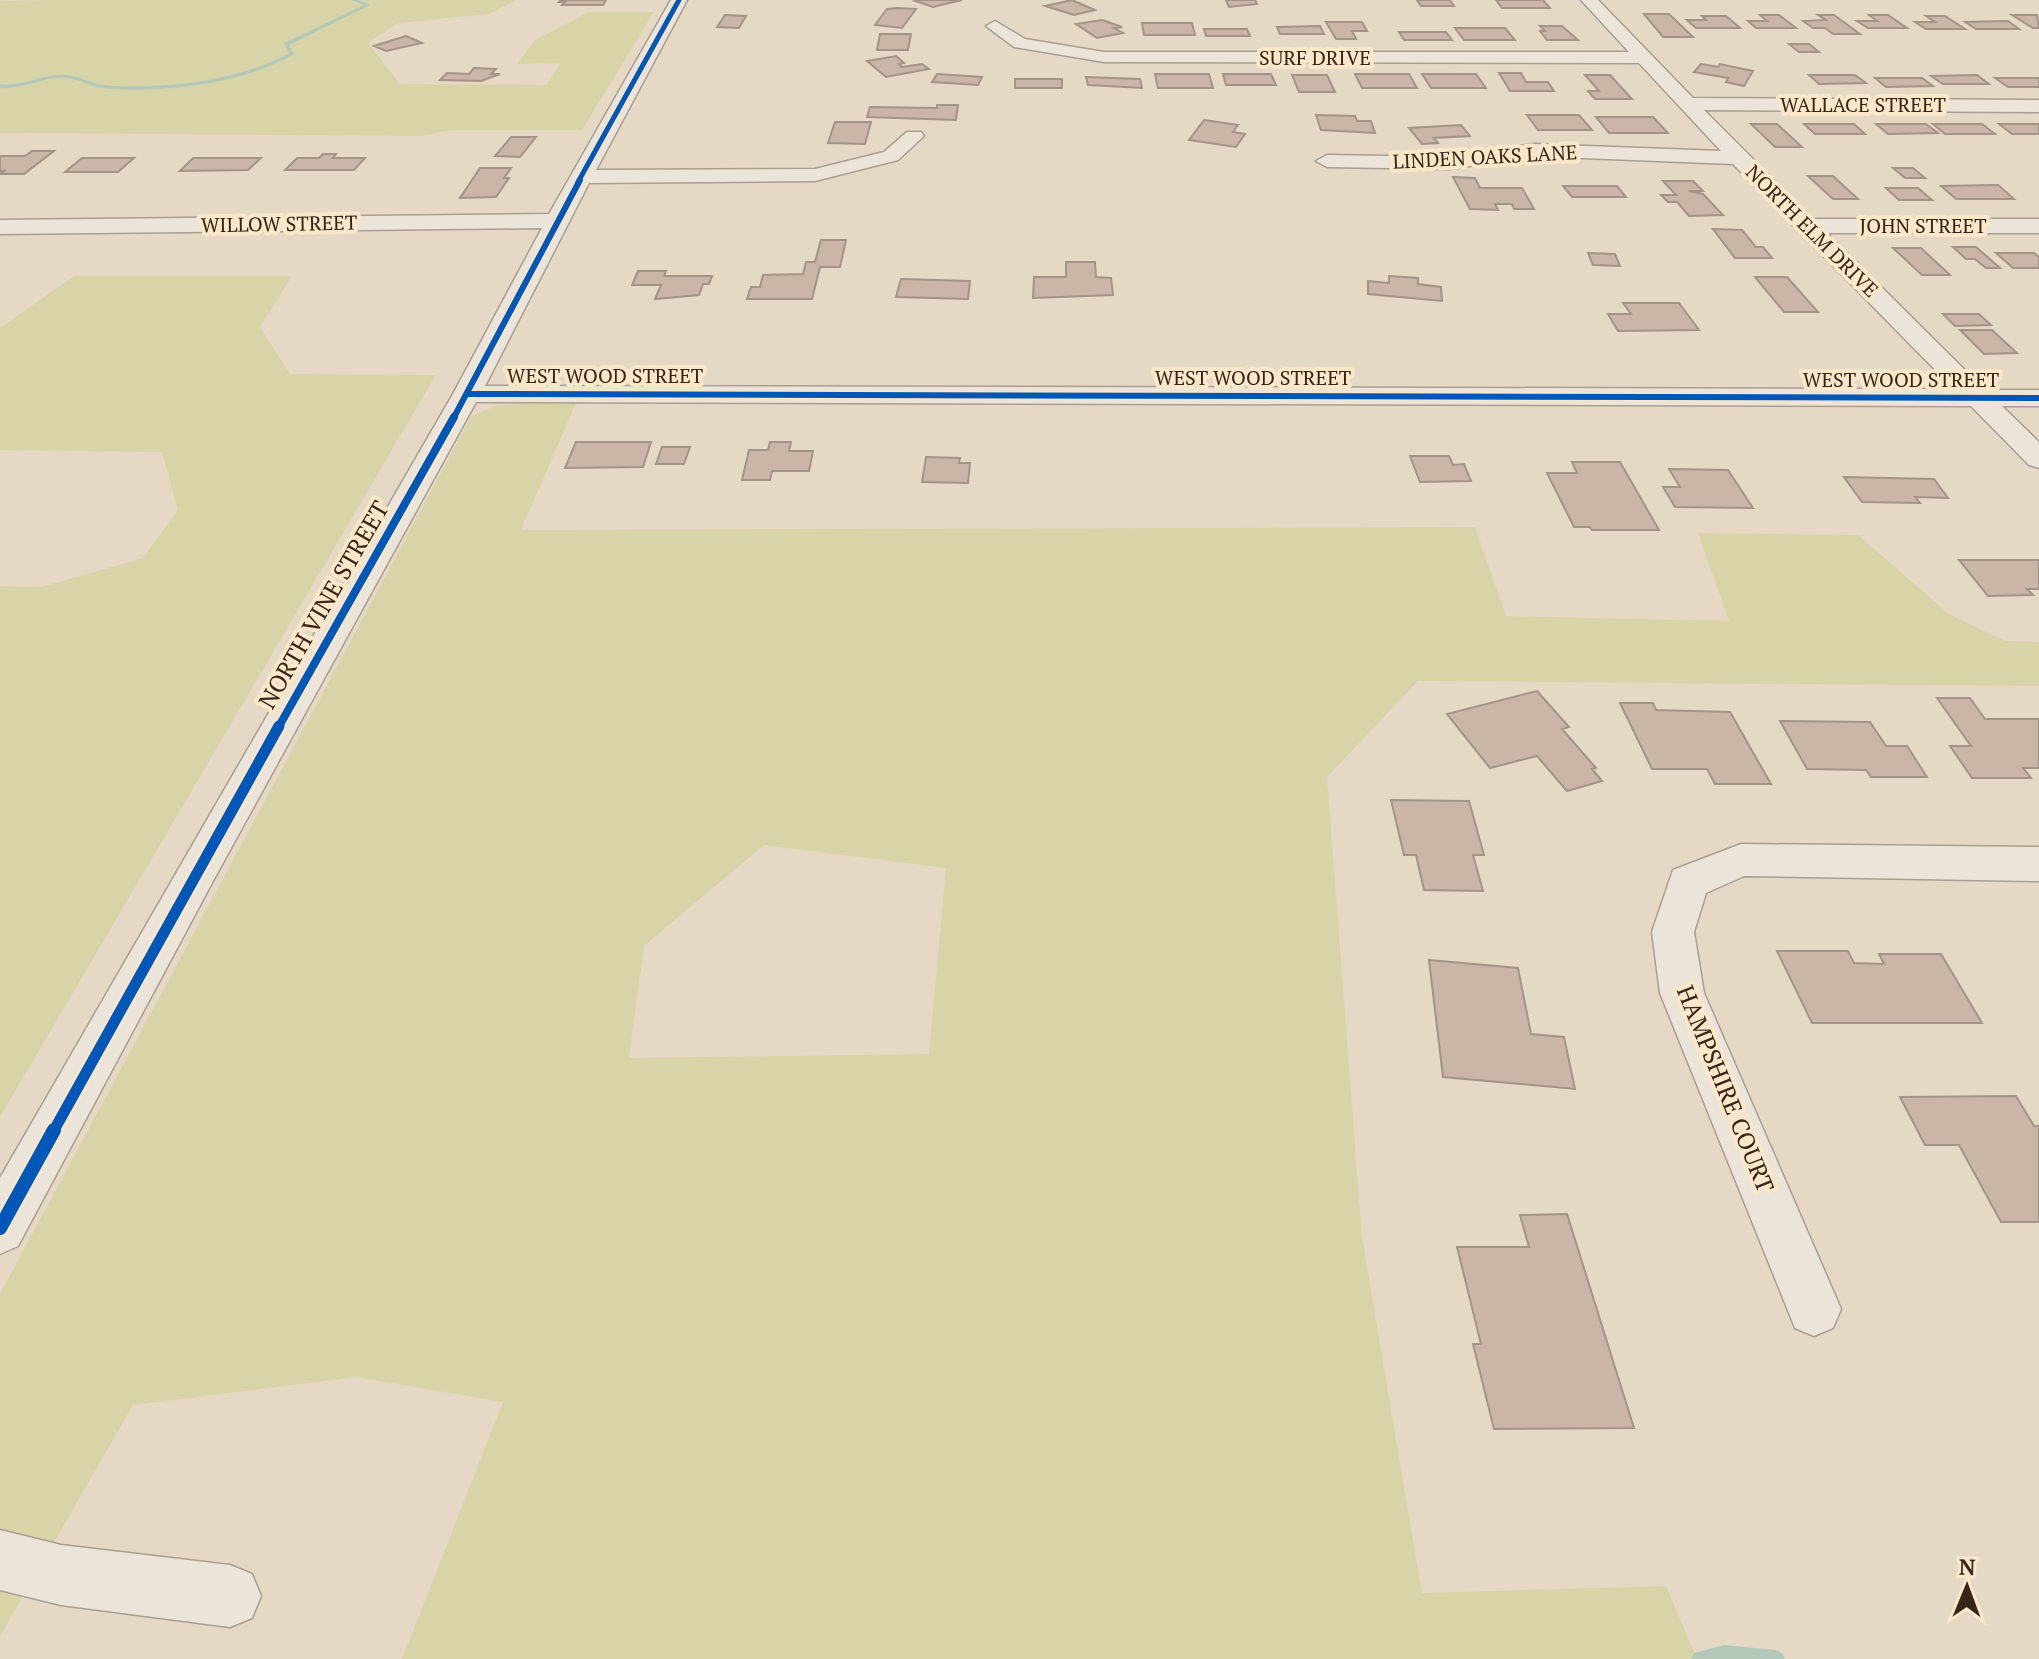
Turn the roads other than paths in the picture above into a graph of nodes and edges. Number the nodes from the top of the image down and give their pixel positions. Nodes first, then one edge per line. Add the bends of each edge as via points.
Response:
1 (679, 0) edge
2 (1589, 0) edge
3 (995, 26) dead end
4 (1642, 58) junction
5 (1688, 104) junction
6 (2039, 106) edge
7 (914, 136) dead end
8 (1739, 158) junction
9 (1327, 161) dead end
10 (581, 177) junction
11 (557, 221) junction
12 (1807, 226) junction
13 (2039, 226) edge
14 (0, 227) edge
15 (467, 394) junction
16 (1979, 398) junction
17 (2039, 398) edge
18 (2039, 459) edge
19 (2039, 864) edge
20 (0, 1228) edge
21 (1814, 1309) dead end
22 (0, 1560) edge
23 (230, 1596) dead end

1 - 10 street, NORTH VINE STREET
2 - 4 street, NORTH ELM DRIVE
3 - 4 street, SURF DRIVE via 1020,43 1104,57
4 - 5 street, NORTH ELM DRIVE
5 - 6 street, WALLACE STREET
5 - 8 street, NORTH ELM DRIVE
7 - 10 street via 891,156 815,175
8 - 9 street, LINDEN OAKS LANE via 1533,150 1450,163
8 - 12 street, NORTH ELM DRIVE
10 - 11 street, NORTH VINE STREET
11 - 14 street, WILLOW STREET
11 - 15 street, NORTH VINE STREET
12 - 13 street, JOHN STREET
12 - 16 street, NORTH ELM DRIVE
15 - 16 street, WEST WOOD STREET
15 - 20 street, NORTH VINE STREET
16 - 17 street, WEST WOOD STREET
16 - 18 street, NORTH ELM DRIVE
19 - 21 street, HAMPSHIRE COURT via 1741,860 1688,882 1673,932 1682,993
22 - 23 street via 61,1575

